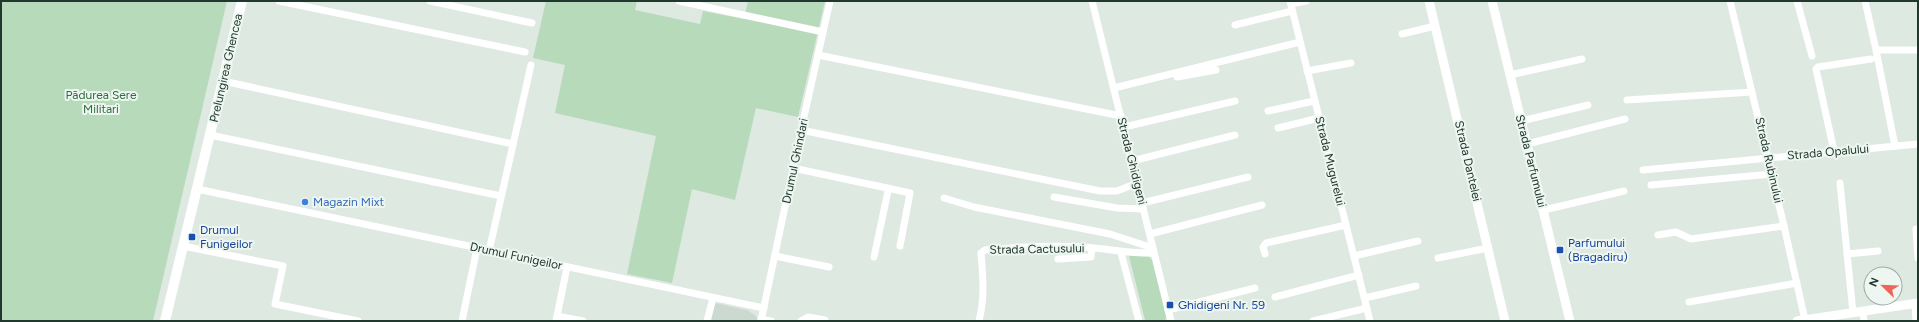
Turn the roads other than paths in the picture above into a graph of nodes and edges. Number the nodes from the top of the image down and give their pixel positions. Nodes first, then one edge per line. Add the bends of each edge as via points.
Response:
1 (242, 1) edge
2 (279, 1) edge
3 (430, 1) edge
4 (679, 1) edge
5 (830, 1) edge
6 (1092, 1) edge
7 (1306, 1) edge
8 (1429, 1) edge
9 (1492, 1) edge
10 (1730, 1) edge
11 (1797, 1) edge
12 (1865, 1) edge
13 (1291, 5) edge
14 (532, 23) dead end
15 (1235, 25) dead end
16 (1435, 26) junction
17 (823, 32) junction
18 (1402, 34) dead end
19 (1300, 42) junction
20 (1876, 50) junction
21 (1918, 50) edge
22 (525, 52) dead end
23 (818, 55) junction
24 (1812, 56) dead end
25 (1582, 59) dead end
26 (1871, 59) dead end
27 (1351, 63) dead end
28 (531, 65) dead end
29 (1216, 70) dead end
30 (1307, 71) junction
31 (1510, 75) junction
32 (223, 81) junction
33 (1114, 90) junction
34 (1752, 92) junction
35 (1627, 100) dead end
36 (1235, 101) dead end
37 (1314, 101) junction
38 (1588, 105) dead end
39 (1268, 112) dead end
40 (1121, 116) junction
41 (1319, 118) junction
42 (1625, 119) dead end
43 (1521, 120) junction
44 (1124, 127) junction
45 (1278, 128) dead end
46 (801, 130) junction
47 (210, 135) junction
48 (1235, 135) dead end
49 (513, 144) junction
50 (1527, 144) junction
51 (1918, 144) edge
52 (1895, 146) junction
53 (1834, 151) junction
54 (1768, 158) junction
55 (1132, 161) junction
56 (793, 168) junction
57 (1643, 170) dead end
58 (1772, 174) junction
59 (1248, 177) dead end
60 (1137, 183) junction
61 (1840, 183) dead end
62 (1651, 185) dead end
63 (887, 188) junction
64 (197, 189) junction
65 (1624, 191) dead end
66 (501, 196) junction
67 (1054, 197) dead end
68 (944, 198) dead end
69 (1262, 205) dead end
70 (1143, 206) junction
71 (1544, 210) junction
72 (1346, 225) junction
73 (1784, 226) junction
74 (1916, 229) dead end
75 (1150, 234) junction
76 (1658, 235) dead end
77 (1418, 241) dead end
78 (184, 246) junction
79 (900, 246) dead end
80 (477, 248) junction
81 (1092, 248) junction
82 (1488, 248) junction
83 (489, 251) junction
84 (1154, 251) junction
85 (1878, 251) dead end
86 (1121, 253) junction
87 (1265, 254) dead end
88 (1847, 254) junction
89 (775, 256) junction
90 (1354, 256) junction
91 (874, 257) dead end
92 (1438, 258) dead end
93 (1918, 258) edge
94 (1058, 259) dead end
95 (567, 267) junction
96 (829, 267) dead end
97 (1359, 275) junction
98 (1797, 283) junction
99 (1416, 286) dead end
100 (1255, 288) dead end
101 (1275, 297) dead end
102 (713, 298) junction
103 (1364, 298) junction
104 (1689, 302) dead end
105 (1916, 303) edge
106 (764, 308) junction
107 (1367, 308) junction
108 (1168, 310) junction
109 (1863, 311) junction
110 (1853, 313) junction
111 (557, 318) edge
112 (761, 320) edge
113 (825, 320) edge
114 (1801, 320) edge
115 (165, 321) edge
116 (358, 321) edge
117 (462, 321) edge
118 (583, 321) edge
119 (708, 321) edge
120 (771, 321) edge
121 (801, 321) edge
122 (979, 321) edge
123 (1139, 321) edge
124 (1171, 321) edge
125 (1313, 321) edge
126 (1370, 321) edge
127 (1505, 321) edge
128 (1570, 321) edge
129 (1864, 321) edge
130 (1916, 321) edge

1 - 32 main road, Prelungirea Ghencea
2 - 22 street
3 - 14 street
4 - 17 street
5 - 17 street, Drumul Ghindari
6 - 33 street, Strada Ghidigeni
7 - 13 street
8 - 16 street, Strada Dantelei
9 - 31 street, Strada Parfumului
10 - 34 street, Strada Rubinului
11 - 24 street
12 - 20 street
13 - 15 street
13 - 19 street, Strada Mugurelui
16 - 18 street
16 - 82 street, Strada Dantelei
17 - 23 street, Drumul Ghindari
19 - 30 street, Strada Mugurelui
19 - 33 street
20 - 21 street
20 - 52 street
23 - 40 street
23 - 46 street, Drumul Ghindari
25 - 31 street
26 - 53 street via 1816,69
27 - 30 street
28 - 49 street
29 - 33 street
30 - 37 street, Strada Mugurelui
31 - 43 street, Strada Parfumului
32 - 47 main road, Prelungirea Ghencea
32 - 49 street
33 - 40 street, Strada Ghidigeni
34 - 35 street
34 - 54 street, Strada Rubinului
36 - 44 street
37 - 39 street
37 - 41 street, Strada Mugurelui
38 - 43 street
40 - 44 street, Strada Ghidigeni
41 - 45 street
41 - 72 street, Strada Mugurelui
42 - 50 street
43 - 50 street, Strada Parfumului
44 - 55 street, Strada Ghidigeni
46 - 56 street, Drumul Ghindari
46 - 60 street via 1100,191 1117,191
47 - 64 main road, Prelungirea Ghencea
47 - 66 street, Prelungirea Ghencea
48 - 55 street
49 - 66 street
50 - 71 street, Strada Parfumului
51 - 52 street, Strada Opalului
52 - 53 street, Strada Opalului
53 - 54 street, Strada Opalului
54 - 57 street, Strada Opalului
54 - 58 street, Strada Rubinului
55 - 60 street, Strada Ghidigeni
56 - 63 street
56 - 89 street, Drumul Ghindari
58 - 62 street
58 - 73 street, Strada Rubinului
59 - 70 street
60 - 70 street, Strada Ghidigeni
61 - 88 street
63 - 79 street via 910,193
63 - 91 street
64 - 78 main road, Prelungirea Ghencea
64 - 80 street, Drumul Funigeilor
65 - 71 street
66 - 83 street
67 - 70 street via 1117,208
68 - 84 street via 974,207 1110,234
69 - 75 street
70 - 75 street, Strada Ghidigeni
71 - 128 street, Strada Parfumului
72 - 87 street via 1266,243 1263,247
72 - 90 street, Strada Mugurelui
73 - 76 street via 1695,238 1686,238 1676,232
73 - 98 street, Strada Rubinului
74 - 93 street
75 - 84 street, Strada Ghidigeni
77 - 90 street
78 - 115 main road, Prelungirea Ghencea
78 - 116 street via 283,266 275,304
80 - 83 street, Drumul Funigeilor
80 - 117 street
81 - 86 street, Strada Cactusului
81 - 94 street, Strada Cactusului via 1091,257
81 - 122 street, Strada Cactusului via 1022,247 982,251 984,296
82 - 92 street
82 - 127 street, Strada Dantelei
83 - 95 street, Drumul Funigeilor
84 - 86 street, Strada Cactusului
84 - 108 street, Strada Ghidigeni
85 - 88 street
86 - 123 street
88 - 110 street
89 - 96 street
89 - 106 street, Drumul Ghindari
90 - 97 street, Strada Mugurelui
95 - 102 street, Drumul Funigeilor
95 - 111 street
97 - 101 street
97 - 103 street, Strada Mugurelui
98 - 104 street
98 - 114 street, Strada Rubinului
99 - 103 street
100 - 108 street
102 - 106 street, Drumul Funigeilor
102 - 119 street
103 - 107 street, Strada Mugurelui
105 - 109 street
105 - 130 street
106 - 112 street, Drumul Ghindari
107 - 125 street
107 - 126 street, Strada Mugurelui
108 - 124 street, Strada Ghidigeni
109 - 110 street
109 - 129 street
110 - 114 street
111 - 118 street
112 - 120 street
113 - 121 street via 808,317

